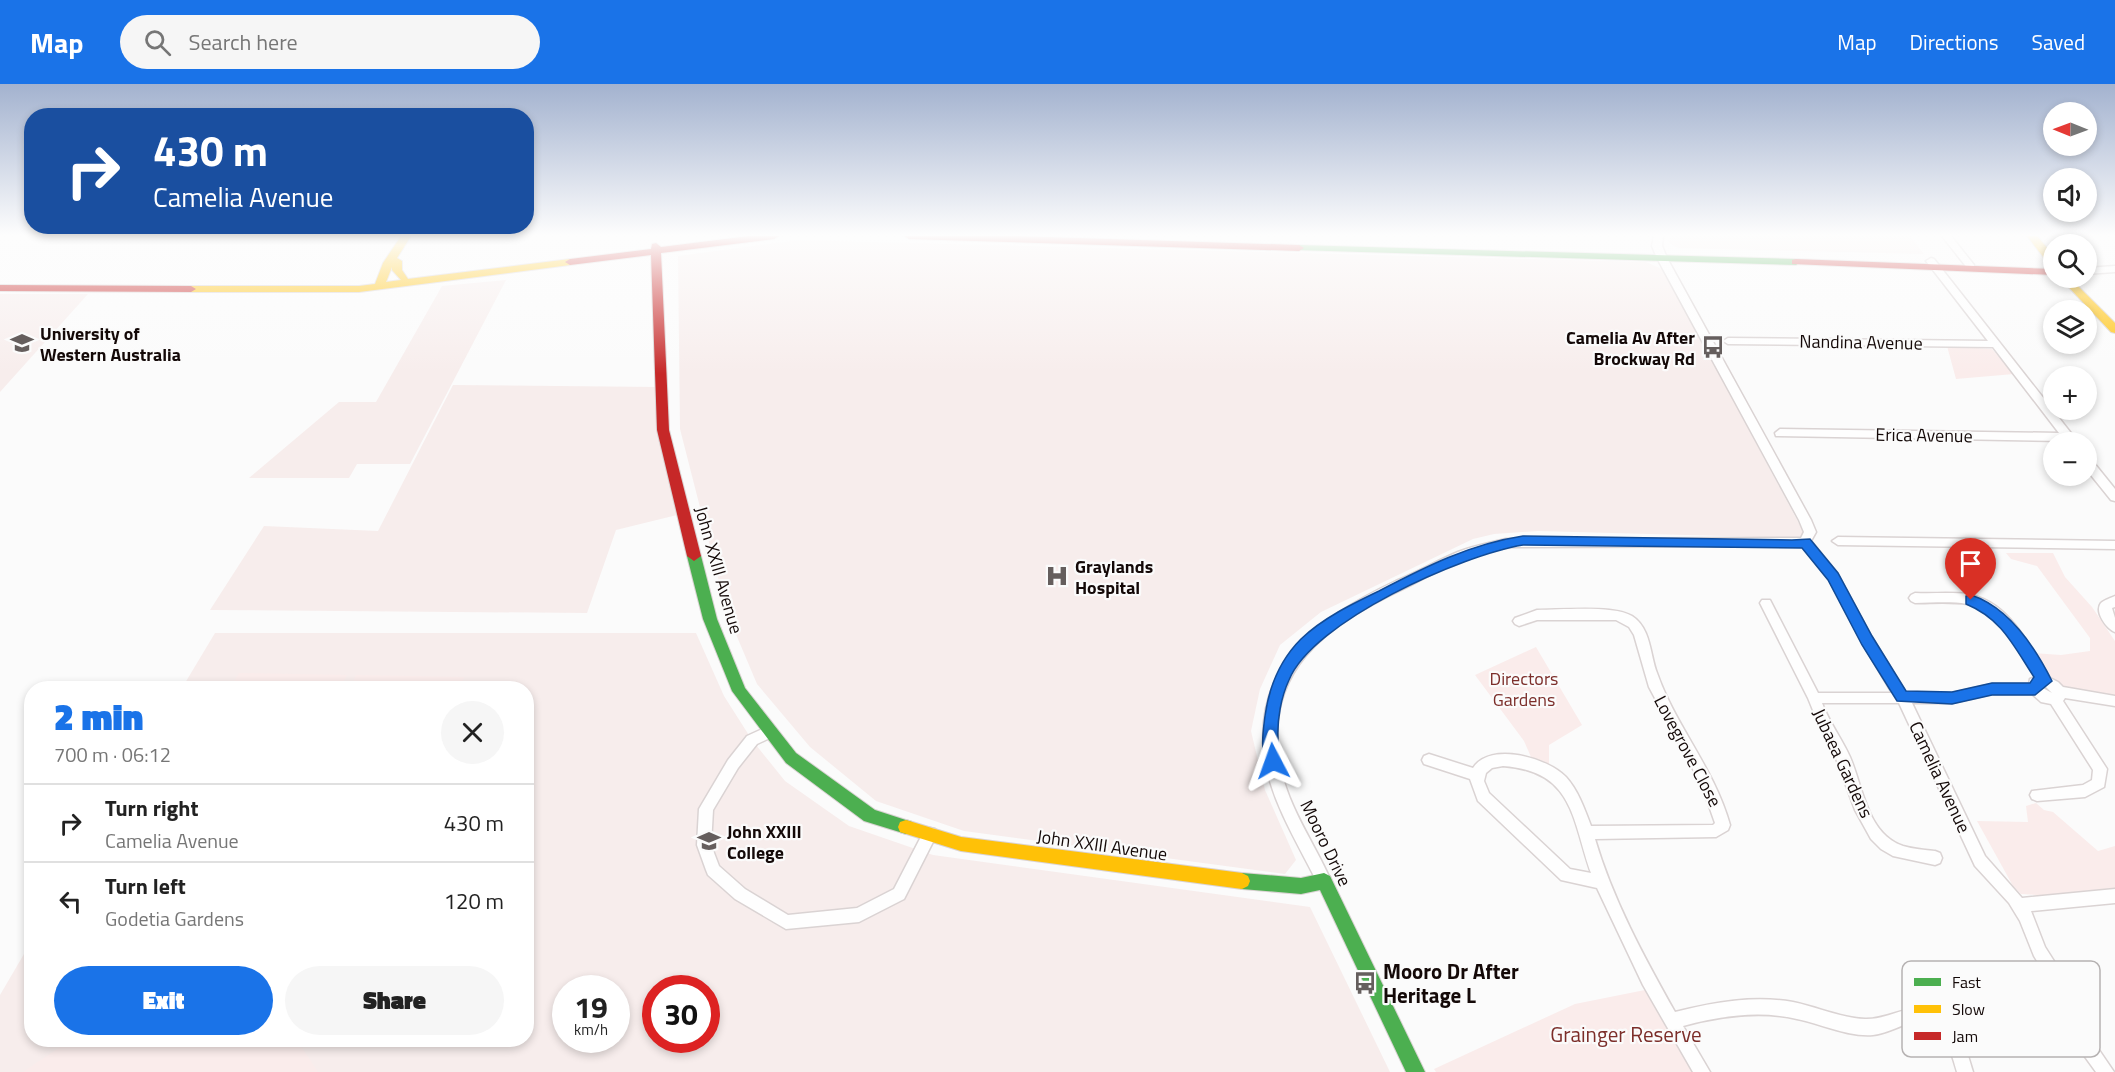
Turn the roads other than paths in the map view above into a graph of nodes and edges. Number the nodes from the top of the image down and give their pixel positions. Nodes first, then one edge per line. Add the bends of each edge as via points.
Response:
1 (388, 282) edge
2 (391, 282) edge
3 (658, 282) edge
4 (1676, 282) edge
5 (1947, 282) edge
6 (0, 283) edge
7 (384, 283) junction
8 (0, 288) edge
9 (2075, 288) edge
10 (2086, 288) edge
11 (2115, 322) edge
12 (2115, 330) edge
13 (1728, 340) dead end
14 (1994, 344) junction
15 (2063, 432) edge
16 (1780, 433) dead end
17 (2043, 439) edge
18 (2097, 475) edge
19 (2115, 497) edge
20 (1838, 541) dead end
21 (1805, 542) junction
22 (2115, 545) edge
23 (1915, 598) dead end
24 (2115, 601) edge
25 (1766, 603) dead end
26 (1519, 621) dead end
27 (2115, 627) edge
28 (2040, 685) junction
29 (2057, 696) junction
30 (1902, 697) junction
31 (1814, 698) junction
32 (2115, 701) edge
33 (769, 732) junction
34 (1429, 760) dead end
35 (1475, 775) junction
36 (2037, 795) dead end
37 (1585, 832) junction
38 (930, 834) junction
39 (1935, 858) dead end
40 (1324, 881) junction
41 (1602, 882) junction
42 (2115, 896) edge
43 (2019, 905) junction
44 (2046, 961) edge
45 (1902, 1018) edge
46 (1671, 1021) junction
47 (1960, 1057) edge
48 (2095, 1057) edge
49 (1416, 1072) edge
50 (1702, 1072) edge
51 (1965, 1072) edge
52 (2106, 1072) edge

1 - 7 main road
2 - 7 main road
3 - 33 main road, John XXIII Avenue via 663,430 710,619 739,691
4 - 21 street via 1805,520 1810,532
5 - 14 street
6 - 7 main road
7 - 8 main road via 333,290
9 - 12 main road
10 - 11 main road
13 - 14 street, Nandina Avenue
14 - 15 street
16 - 17 street, Erica Avenue
18 - 19 street
20 - 22 street
21 - 30 street, Camelia Avenue via 1833,576
21 - 40 street, Mooro Drive via 1506,543 1445,563 1330,623 1306,644 1283,675 1275,697 1270,737 1279,786
23 - 28 street via 1971,600 1991,609 2006,623
24 - 27 street via 2106,606 2107,616
25 - 31 street, Jubaea Gardens
26 - 37 street, Lovegrove Close via 1537,615 1628,618 1640,631 1659,701 1702,773 1720,808 1723,825 1716,831
28 - 29 street
28 - 30 street, Jubaea Gardens via 1992,689 1952,698
29 - 32 street
29 - 36 street via 2100,769 2099,783 2085,791
30 - 31 street, Jubaea Gardens
30 - 43 street, Camelia Avenue via 1980,861
31 - 39 street, Jubaea Gardens via 1818,714 1843,757 1860,809 1881,839 1896,850
33 - 38 main road, John XXIII Avenue via 791,758 870,816
33 - 38 street via 752,740 706,809 704,844 713,870 740,894 786,922 859,915 899,894
34 - 35 street
35 - 37 street via 1479,768 1496,761 1539,765 1560,779 1576,802
35 - 41 street via 1483,797 1566,875
37 - 41 street
38 - 40 main road, John XXIII Avenue via 961,844 1263,884
40 - 49 main road, Mooro Drive
41 - 46 street
42 - 43 street
43 - 44 street, Camelia Avenue
45 - 46 street via 1873,1027 1762,1006 1704,1011
46 - 50 street
47 - 51 street
48 - 52 street, Camelia Avenue

